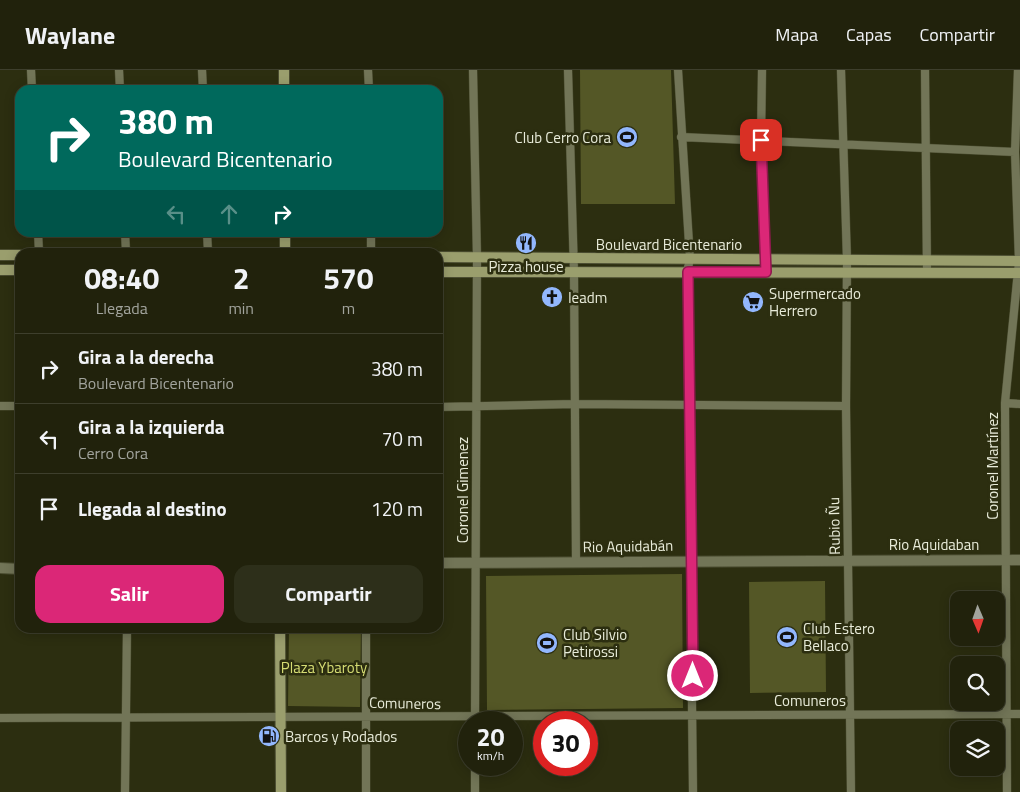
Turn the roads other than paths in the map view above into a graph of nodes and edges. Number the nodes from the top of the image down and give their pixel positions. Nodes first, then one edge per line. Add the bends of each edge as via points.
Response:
1 (31, 70) edge
2 (119, 70) edge
3 (202, 70) edge
4 (284, 70) edge
5 (368, 70) edge
6 (473, 70) edge
7 (568, 70) edge
8 (678, 70) edge
9 (762, 70) edge
10 (842, 70) edge
11 (925, 70) edge
12 (1018, 70) edge
13 (32, 85) edge
14 (120, 85) edge
15 (203, 85) edge
16 (284, 85) edge
17 (369, 85) edge
18 (681, 137) junction
19 (761, 140) junction
20 (842, 144) junction
21 (926, 148) junction
22 (1015, 152) junction
23 (0, 255) edge
24 (15, 255) edge
25 (443, 257) edge
26 (476, 258) junction
27 (572, 258) junction
28 (690, 259) junction
29 (765, 260) junction
30 (847, 260) junction
31 (927, 261) junction
32 (1019, 262) edge
33 (0, 270) edge
34 (15, 270) edge
35 (443, 272) edge
36 (476, 272) junction
37 (574, 272) junction
38 (688, 272) junction
39 (766, 272) junction
40 (846, 272) junction
41 (927, 273) junction
42 (1019, 273) edge
43 (1006, 403) junction
44 (574, 404) junction
45 (689, 404) junction
46 (1020, 404) edge
47 (0, 406) edge
48 (15, 406) edge
49 (475, 406) junction
50 (846, 406) junction
51 (443, 407) edge
52 (848, 559) junction
53 (692, 560) junction
54 (1005, 560) junction
55 (1020, 560) edge
56 (576, 562) junction
57 (443, 563) edge
58 (476, 563) junction
59 (0, 568) edge
60 (15, 569) edge
61 (127, 633) edge
62 (280, 633) edge
63 (366, 633) edge
64 (475, 711) edge
65 (850, 713) junction
66 (693, 714) junction
67 (1006, 714) junction
68 (1020, 714) edge
69 (280, 716) junction
70 (366, 716) junction
71 (0, 718) edge
72 (126, 718) junction
73 (458, 719) edge
74 (523, 719) edge
75 (475, 776) edge
76 (125, 792) edge
77 (281, 792) edge
78 (366, 792) edge
79 (475, 792) edge
80 (693, 792) edge
81 (851, 792) edge
82 (1007, 792) edge

1 - 13 street
2 - 14 street
3 - 15 street
4 - 16 main road
5 - 17 street
6 - 26 street, Coronel Gimenez
7 - 27 street
8 - 18 street
9 - 19 street
10 - 20 street, Rubio Ñu
11 - 21 street
12 - 22 street, Coronel Martínez
18 - 19 street
18 - 28 street
19 - 20 street
19 - 29 street
20 - 21 street
20 - 30 street, Rubio Ñu
21 - 22 street
21 - 31 street
22 - 32 street, Coronel Martínez
23 - 24 main road
25 - 26 main road, Boulevard Bicentenario
26 - 27 main road, Boulevard Bicentenario
26 - 36 street, Coronel Gimenez
27 - 28 main road, Boulevard Bicentenario
27 - 37 street
28 - 29 main road, Boulevard Bicentenario
28 - 38 street
29 - 30 main road, Boulevard Bicentenario
29 - 39 street
30 - 31 main road, Boulevard Bicentenario
30 - 40 street, Rubio Ñu
31 - 32 main road, Boulevard Bicentenario
31 - 41 street
32 - 42 street, Coronel Martínez
33 - 34 main road
35 - 36 main road, Boulevard Bicentenario
36 - 37 main road, Boulevard Bicentenario
36 - 49 street, Coronel Gimenez
37 - 38 main road, Boulevard Bicentenario
37 - 44 street
38 - 39 main road, Boulevard Bicentenario
38 - 45 street
39 - 40 main road, Boulevard Bicentenario
40 - 41 main road, Boulevard Bicentenario
40 - 50 street, Rubio Ñu
41 - 42 main road, Boulevard Bicentenario
42 - 43 street, Coronel Martínez
43 - 46 street
43 - 54 street, Coronel Martínez
44 - 45 street
44 - 49 street
44 - 56 street
45 - 50 street
45 - 53 street
47 - 48 street
49 - 51 street
49 - 58 street, Coronel Gimenez
50 - 52 street, Rubio Ñu
52 - 53 street, Rio Aquidabán
52 - 54 street, Rio Aquidaban
52 - 65 street, Rubio Ñu
53 - 56 street, Rio Aquidabán
53 - 66 street
54 - 55 street, Rio Aquidaban
54 - 67 street, Coronel Martínez
56 - 58 street, Rio Aquidabán
57 - 58 street, Rio Aquidabán
58 - 64 street, Coronel Gimenez
59 - 60 street
61 - 72 street
62 - 69 main road
63 - 70 street
65 - 66 street, Comuneros
65 - 67 street, Comuneros
65 - 81 street, Rubio Ñu
66 - 74 street, Comuneros
66 - 80 street
67 - 68 street, Comuneros
67 - 82 street, Coronel Martínez
69 - 70 street, Comuneros
69 - 72 street, Comuneros
69 - 77 main road
70 - 73 street, Comuneros
70 - 78 street
71 - 72 street, Comuneros
72 - 76 street
75 - 79 street

